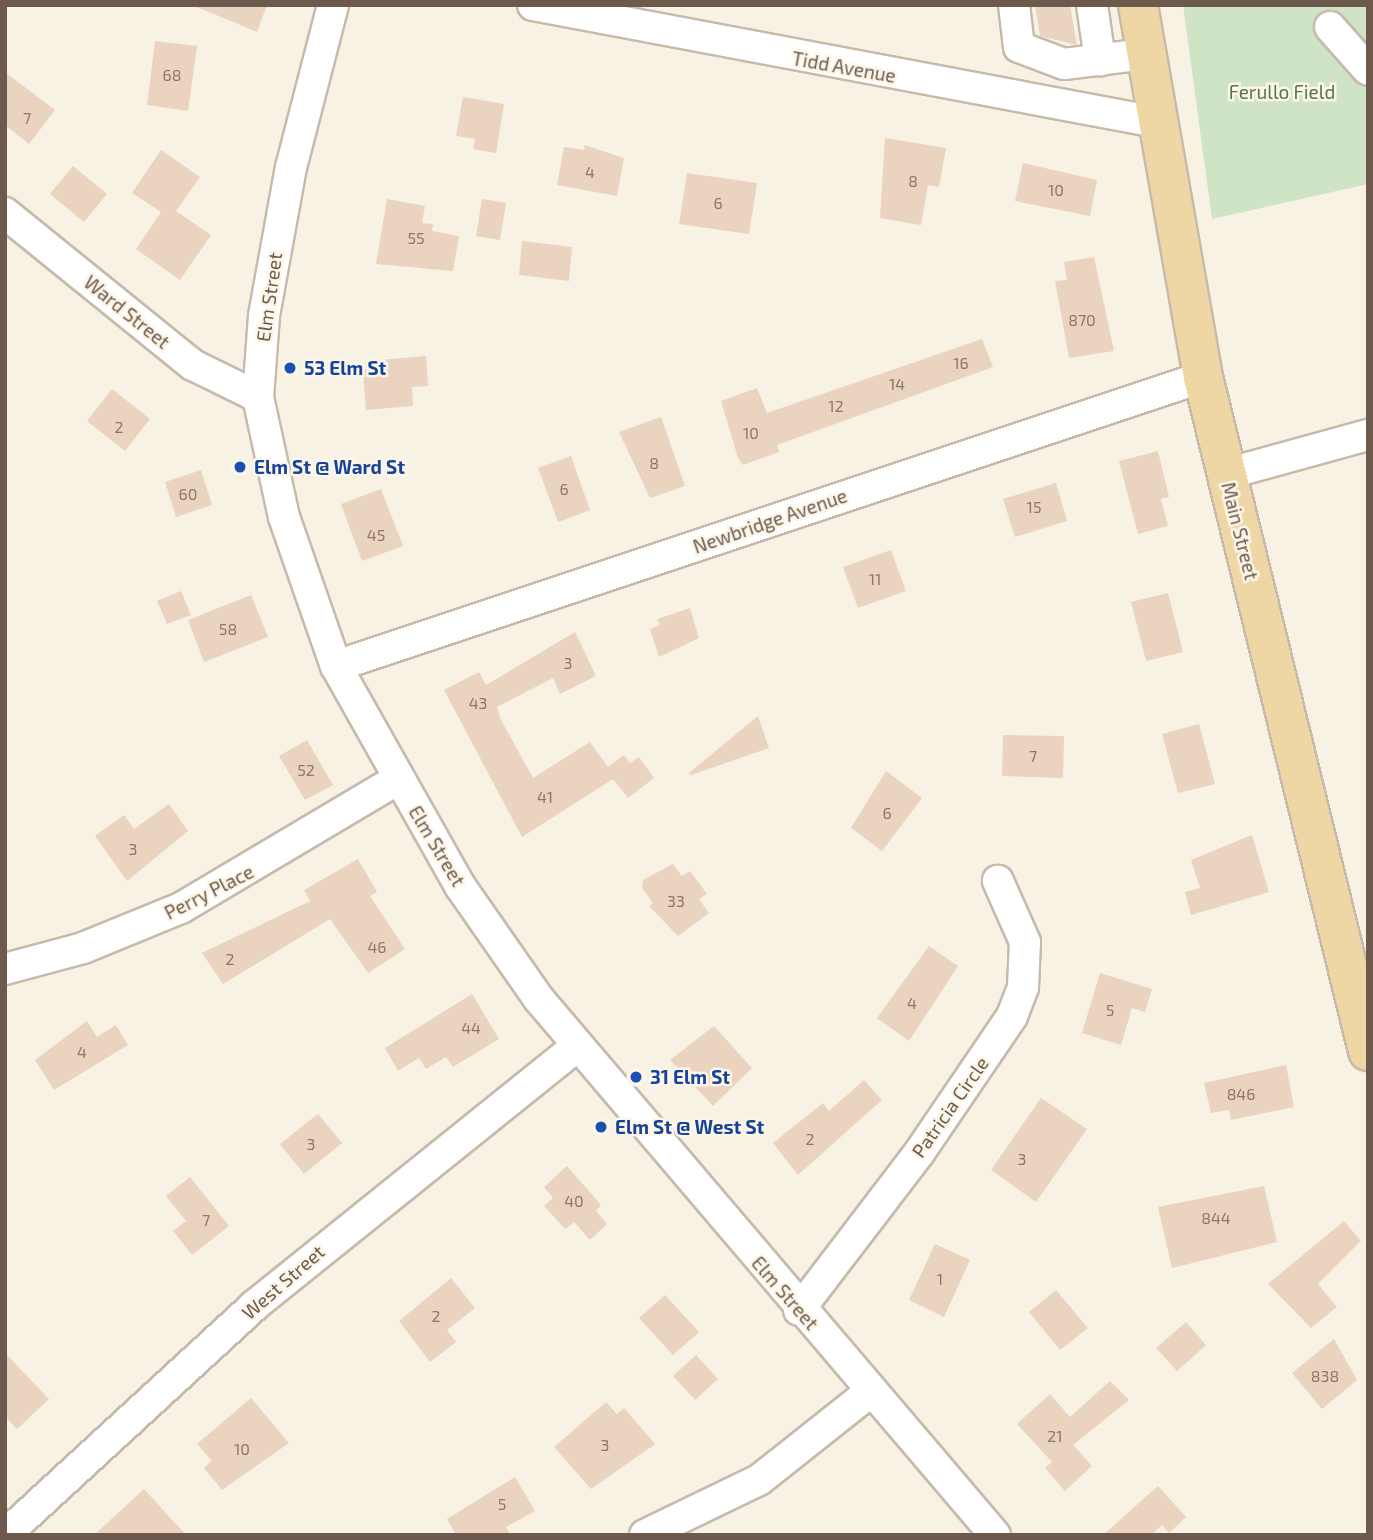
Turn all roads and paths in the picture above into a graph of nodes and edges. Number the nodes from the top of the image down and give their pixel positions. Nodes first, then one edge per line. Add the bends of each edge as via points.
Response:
1 (333, 5) edge
2 (533, 5) edge
3 (1014, 5) edge
4 (1092, 5) edge
5 (1138, 5) edge
6 (1330, 27) dead end
7 (1145, 54) junction
8 (1100, 60) junction
9 (1368, 70) edge
10 (1156, 122) junction
11 (5, 213) edge
12 (1203, 377) junction
13 (258, 397) junction
14 (1368, 435) edge
15 (1226, 474) junction
16 (336, 666) junction
17 (397, 780) junction
18 (998, 881) dead end
19 (5, 969) edge
20 (576, 1047) junction
21 (1368, 1051) edge
22 (799, 1310) junction
23 (870, 1392) junction
24 (5, 1535) edge
25 (645, 1535) edge
26 (995, 1535) edge

1 - 13 street, Elm Street via 291,167 264,316
2 - 10 street, Tidd Avenue
3 - 8 street via 1019,47 1064,64
4 - 8 street
5 - 7 main road, Main Street
6 - 9 street
7 - 8 street
7 - 10 main road, Main Street
10 - 12 main road, Main Street
11 - 13 street, Ward Street via 193,365
12 - 15 main road, Main Street
12 - 16 street, Newbridge Avenue
13 - 16 street, Elm Street via 284,517
14 - 15 street
15 - 21 main road, Main Street
16 - 17 street, Elm Street
17 - 19 street, Perry Place via 181,908 83,948
17 - 20 street, Elm Street via 501,947
18 - 22 street, Patricia Circle via 1025,942 1023,987 1012,1016 919,1153
20 - 22 street, Elm Street
20 - 24 street, West Street via 255,1305
22 - 23 street, Elm Street
23 - 25 street via 759,1480
23 - 26 street, Elm Street

